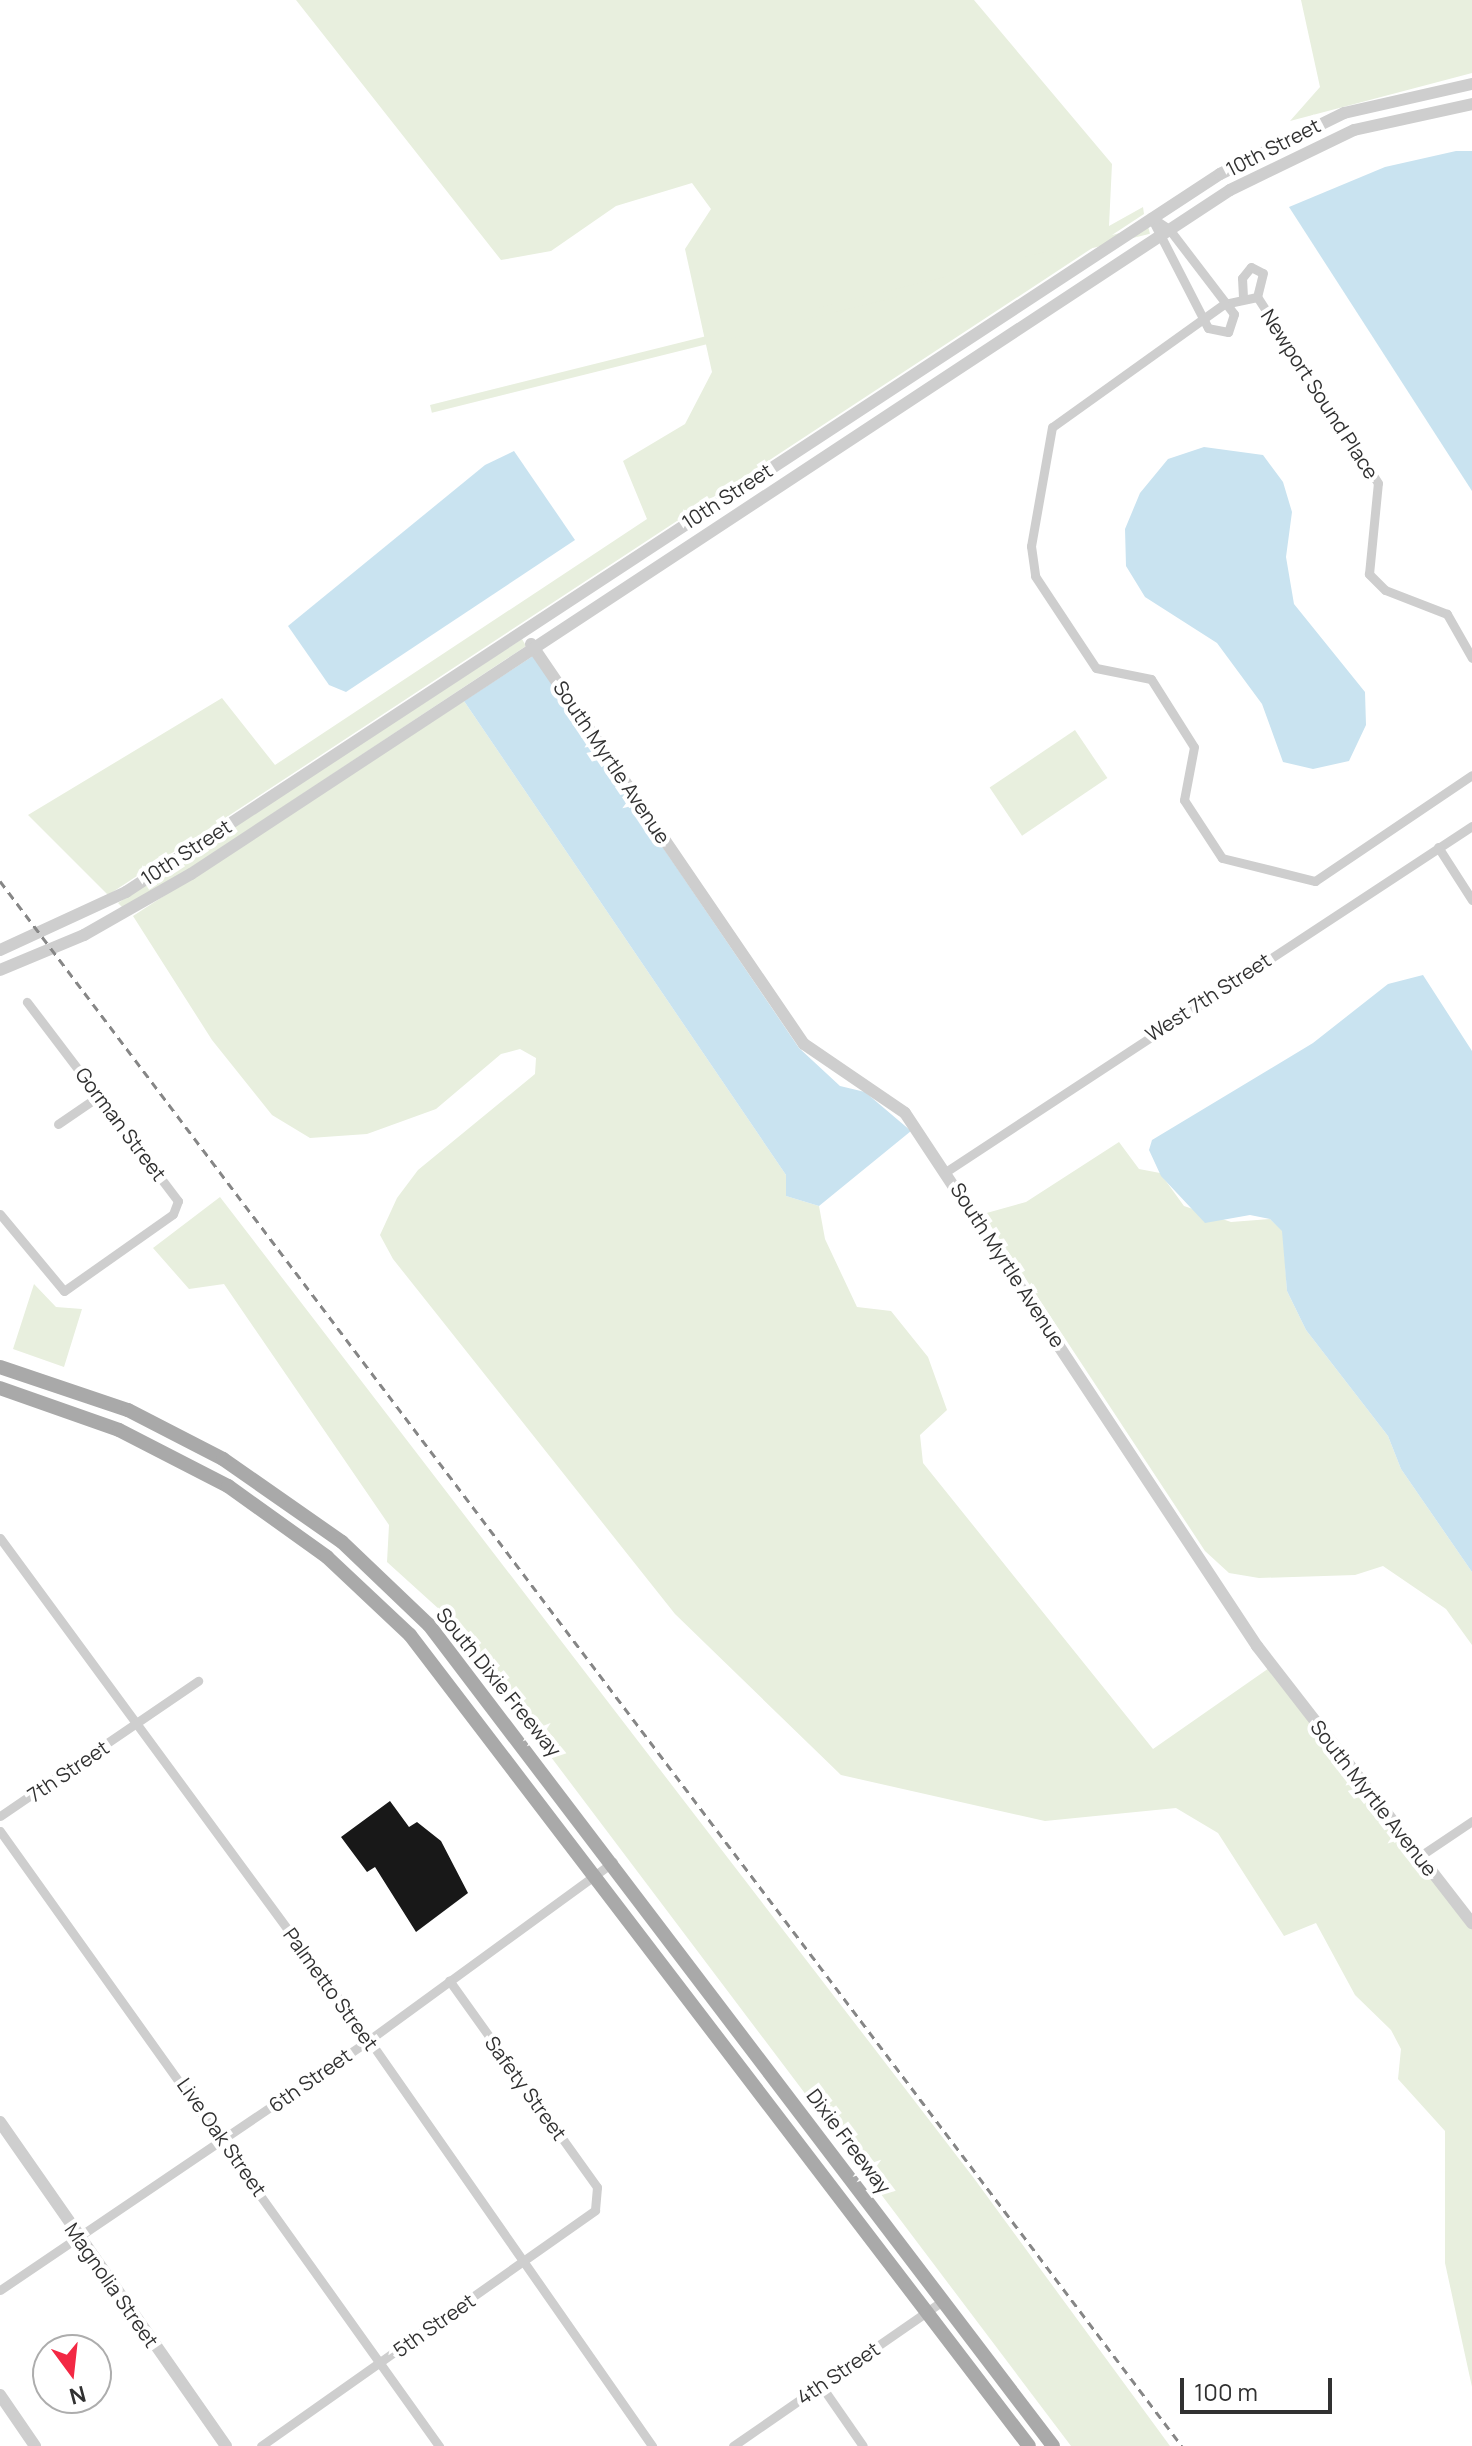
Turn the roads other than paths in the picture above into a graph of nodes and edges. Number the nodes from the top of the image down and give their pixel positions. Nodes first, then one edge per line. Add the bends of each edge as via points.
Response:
1 (1472, 84) edge
2 (1472, 104) edge
3 (1151, 217) junction
4 (1169, 229) junction
5 (1156, 237) junction
6 (1199, 272) junction
7 (1184, 283) junction
8 (1243, 297) junction
9 (1257, 297) junction
10 (1224, 304) junction
11 (1202, 319) junction
12 (523, 631) junction
13 (534, 647) junction
14 (1472, 658) edge
15 (1472, 775) edge
16 (1472, 826) edge
17 (1438, 847) junction
18 (1472, 900) edge
19 (83, 915) junction
20 (94, 930) junction
21 (0, 950) edge
22 (3, 968) edge
23 (27, 1002) dead end
24 (99, 1096) junction
25 (58, 1124) dead end
26 (947, 1171) junction
27 (0, 1214) edge
28 (0, 1367) edge
29 (0, 1388) edge
30 (128, 1410) junction
31 (119, 1430) junction
32 (192, 1441) junction
33 (184, 1461) junction
34 (0, 1538) edge
35 (368, 1565) junction
36 (352, 1579) junction
37 (198, 1681) dead end
38 (497, 1708) junction
39 (481, 1721) junction
40 (136, 1725) junction
41 (0, 1816) edge
42 (1472, 1821) edge
43 (0, 1831) edge
44 (1420, 1856) junction
45 (613, 1862) junction
46 (597, 1873) junction
47 (1472, 1923) edge
48 (449, 1980) junction
49 (369, 2040) junction
50 (782, 2085) junction
51 (766, 2097) junction
52 (0, 2122) edge
53 (225, 2139) junction
54 (599, 2197) joint
55 (79, 2241) junction
56 (524, 2261) junction
57 (0, 2290) edge
58 (944, 2300) junction
59 (928, 2312) junction
60 (380, 2363) junction
61 (820, 2384) junction
62 (0, 2395) edge
63 (35, 2446) edge
64 (226, 2446) edge
65 (261, 2446) edge
66 (439, 2446) edge
67 (652, 2446) edge
68 (733, 2446) edge
69 (863, 2446) edge
70 (1029, 2446) edge
71 (1053, 2446) edge

1 - 3 street, 10th Street via 1389,99 1314,124
2 - 4 street, 10th Street via 1314,145
3 - 4 street
3 - 5 street
3 - 12 street, 10th Street
4 - 5 street, 10th Street
4 - 6 street
5 - 7 street
5 - 13 street, 10th Street
6 - 7 street
6 - 10 street
7 - 11 street
8 - 9 street, Newport Sound Place
8 - 9 street via 1242,278 1251,267 1263,273
8 - 10 street, Newport Sound Place
9 - 14 street, Newport Sound Place via 1378,483 1369,574 1385,590 1447,614
10 - 11 street, Newport Sound Place
10 - 11 street, Newport Sound Place via 1235,317 1228,332 1215,333
11 - 15 street, Newport Sound Place via 1052,427 1031,546 1035,576 1096,668 1151,679 1194,747 1184,800 1229,863 1315,881
12 - 13 street, South Myrtle Avenue
12 - 19 street, 10th Street
13 - 20 street, 10th Street via 191,874
13 - 26 street, South Myrtle Avenue via 804,1044 894,1102
16 - 17 street, West 7th Street
17 - 18 street
17 - 26 street, West 7th Street
19 - 20 street
19 - 21 street, 10th Street
20 - 22 street, 10th Street
21 - 22 street
23 - 24 street, Gorman Street
24 - 25 street
24 - 27 street, Gorman Street via 176,1196 173,1214 64,1291
26 - 44 street, South Myrtle Avenue via 1257,1646
28 - 30 main road, South Dixie Freeway
29 - 31 main road, South Dixie Freeway
30 - 31 street
30 - 32 main road, South Dixie Freeway
31 - 33 main road, South Dixie Freeway
32 - 33 street
32 - 35 main road, South Dixie Freeway via 283,1497
33 - 36 main road, South Dixie Freeway via 267,1512
34 - 40 street, Palmetto Street
35 - 36 street
35 - 38 main road, South Dixie Freeway
36 - 39 main road, South Dixie Freeway
37 - 40 street, 7th Street
38 - 39 street
38 - 45 main road, South Dixie Freeway
39 - 46 main road, South Dixie Freeway
40 - 41 street, 7th Street
40 - 49 street, Palmetto Street
42 - 44 street
43 - 53 street, Live Oak Street
44 - 47 street, South Myrtle Avenue
45 - 46 street, 6th Street
45 - 50 main road, Dixie Freeway
46 - 48 street, 6th Street
46 - 51 main road, Dixie Freeway
48 - 49 street, 6th Street
48 - 54 street, Safety Street
49 - 53 street, 6th Street
49 - 56 street, Palmetto Street
50 - 51 street
50 - 58 main road, Dixie Freeway
51 - 59 main road, Dixie Freeway
52 - 55 street, Magnolia Street
53 - 55 street, 6th Street
53 - 60 street, Live Oak Street
54 - 56 street, 5th Street via 595,2210
55 - 57 street, 6th Street
55 - 64 street, Magnolia Street
56 - 60 street, 5th Street
56 - 67 street, Palmetto Street
58 - 59 street, 4th Street
58 - 71 main road, Dixie Freeway
59 - 61 street, 4th Street
59 - 70 main road, Dixie Freeway
60 - 65 street, 5th Street
60 - 66 street, Live Oak Street
61 - 68 street, 4th Street
61 - 69 street
62 - 63 street

